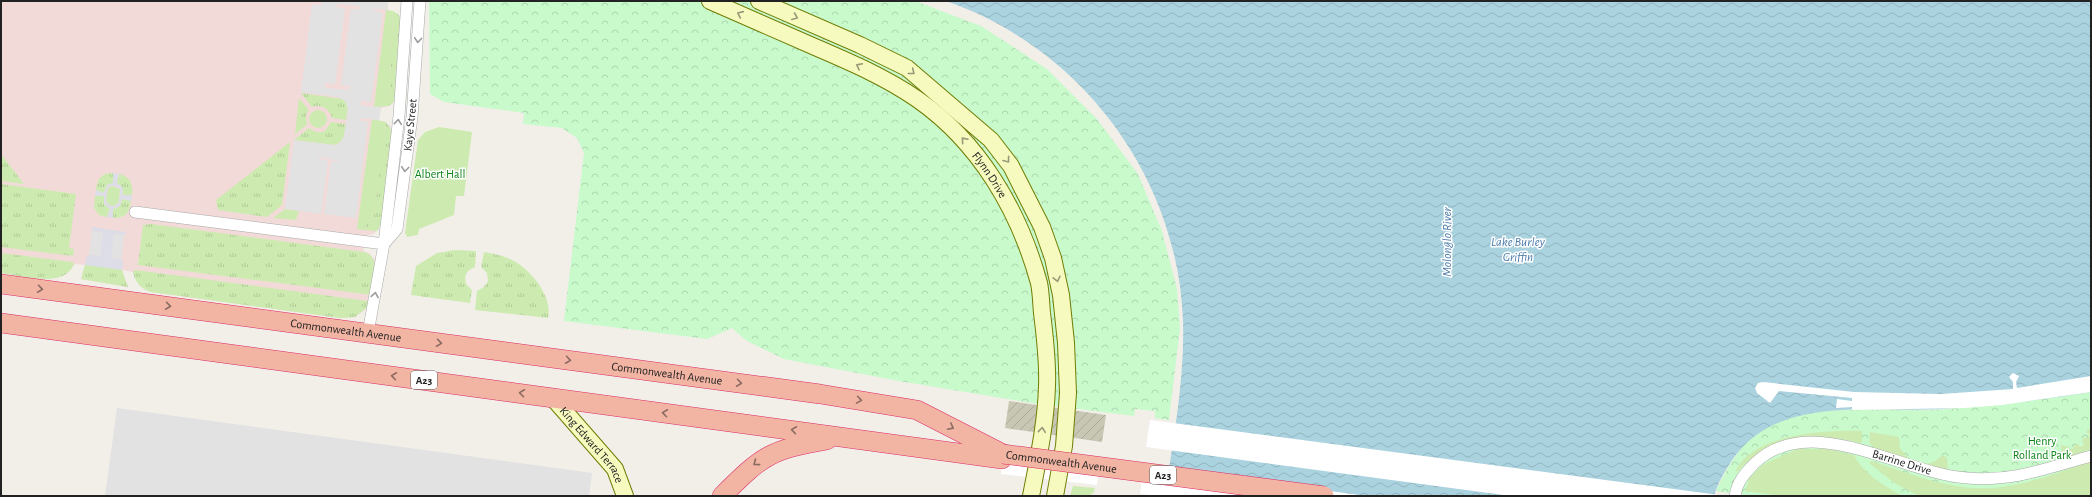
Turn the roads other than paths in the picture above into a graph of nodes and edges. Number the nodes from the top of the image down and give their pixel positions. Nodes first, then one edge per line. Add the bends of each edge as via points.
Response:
1 (407, 1) edge
2 (420, 1) edge
3 (710, 1) edge
4 (759, 1) edge
5 (135, 212) dead end
6 (384, 244) junction
7 (1, 284) edge
8 (1, 323) edge
9 (368, 333) junction
10 (553, 398) junction
11 (846, 437) junction
12 (2091, 456) edge
13 (1002, 457) junction
14 (742, 476) junction
15 (625, 496) edge
16 (722, 496) edge
17 (732, 496) edge
18 (1031, 496) edge
19 (1055, 496) edge
20 (1278, 496) edge
21 (1324, 496) edge
22 (1735, 496) edge

6 -> 1 street, Kaye Street via 399,116
2 -> 6 street, Kaye Street via 412,118 398,229
18 -> 3 main road, Flynn Drive via 1041,443 1047,386 1045,332 1039,284 1015,220 988,169 962,137 917,99 855,64
4 -> 19 main road, Flynn Drive via 907,68 991,140 1011,166 1042,227 1053,258 1061,295 1068,393 1064,446
5 - 6 street
9 -> 6 street, Kaye Street
7 -> 9 highway, Commonwealth Avenue / A23
10 -> 8 highway, Commonwealth Avenue / A23
9 -> 13 highway, Commonwealth Avenue / A23 via 820,394 917,410
11 -> 10 highway, Commonwealth Avenue / A23
10 - 15 main road, King Edward Terrace via 616,470
11 - 13 highway, Commonwealth Avenue / A23
11 -> 14 highway via 781,449 764,457
12 - 22 street, Barrine Drive via 2021,476 1985,479 1964,478 1913,467 1840,444 1801,443 1777,450 1760,459 1738,482
13 - 20 highway, Commonwealth Avenue / A23
13 - 21 highway, Commonwealth Avenue / A23, bridge
14 - 16 highway
14 - 17 highway

